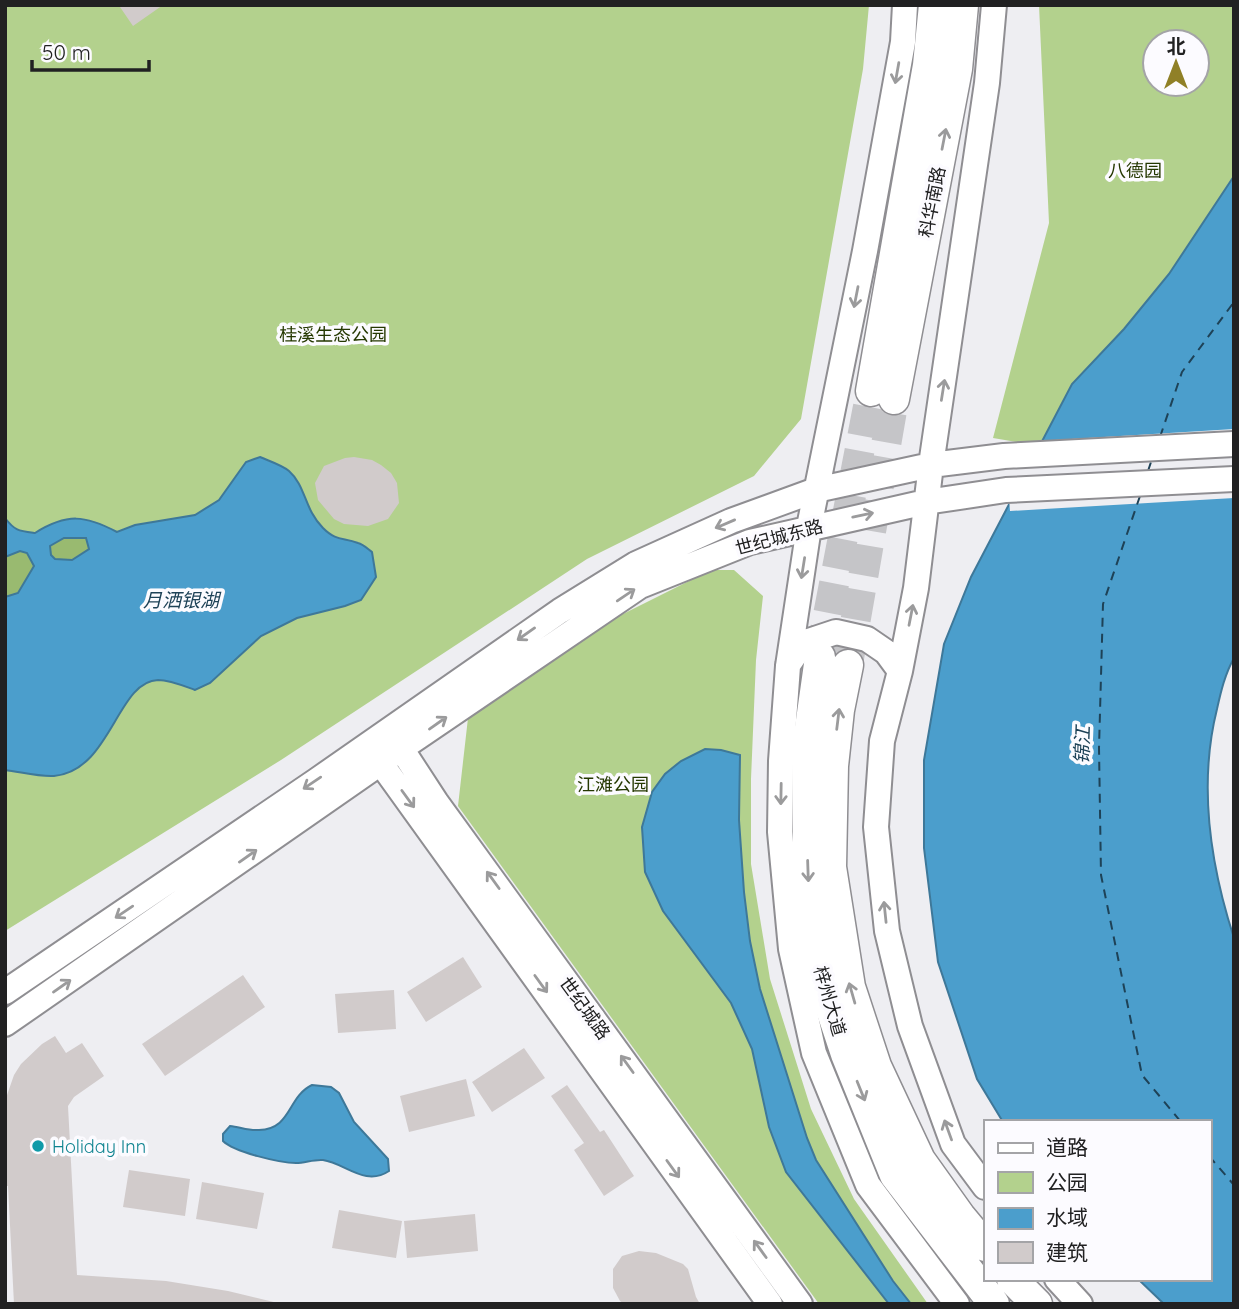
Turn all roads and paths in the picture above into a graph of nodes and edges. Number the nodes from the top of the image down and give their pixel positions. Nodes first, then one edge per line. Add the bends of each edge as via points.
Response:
1 (905, 5) edge
2 (920, 5) edge
3 (934, 5) edge
4 (963, 5) edge
5 (994, 5) edge
6 (903, 42) junction
7 (1234, 444) edge
8 (931, 465) junction
9 (1234, 479) edge
10 (816, 490) junction
11 (926, 502) junction
12 (809, 527) junction
13 (788, 666) junction
14 (900, 671) junction
15 (395, 739) junction
16 (375, 753) junction
17 (5, 992) edge
18 (5, 1024) edge
19 (984, 1186) edge
20 (984, 1245) edge
21 (1014, 1281) edge
22 (1059, 1281) edge
23 (770, 1304) edge
24 (800, 1304) edge
25 (957, 1304) edge
26 (994, 1304) edge
27 (1037, 1304) edge
28 (1080, 1304) edge

1 - 6 main road
2 - 6 main road
3 -> 4 highway, 科华南路 via 882,395 957,69
8 -> 5 main road via 987,83
6 -> 10 main road
7 - 8 main road, 世纪城东路 via 1004,456
8 - 10 main road, 世纪城东路
8 - 11 main road
9 - 11 main road, 世纪城东路 via 1006,490
10 - 12 main road
10 -> 15 main road, 世纪城东路 via 636,564 560,611
12 -> 11 main road, 世纪城东路
14 -> 11 main road
12 -> 13 main road
15 -> 12 main road, 世纪城东路 via 640,586 750,542
13 - 14 main road via 803,643 836,632 867,639 886,652
13 -> 25 main road via 780,832 792,949 814,1053 868,1185
19 -> 14 main road via 953,1144 910,1026 887,931 876,827 882,741
15 - 16 main road, 世纪城东路
24 -> 15 main road, 世纪城路
16 -> 17 main road
18 -> 16 main road
16 -> 23 main road, 世纪城路
20 -> 26 highway, 梓州大道 via 920,1160 876,1066 850,987 831,867 839,710 834,661 813,700 807,761 808,877 820,976 895,1175
21 - 27 highway
22 - 28 main road

